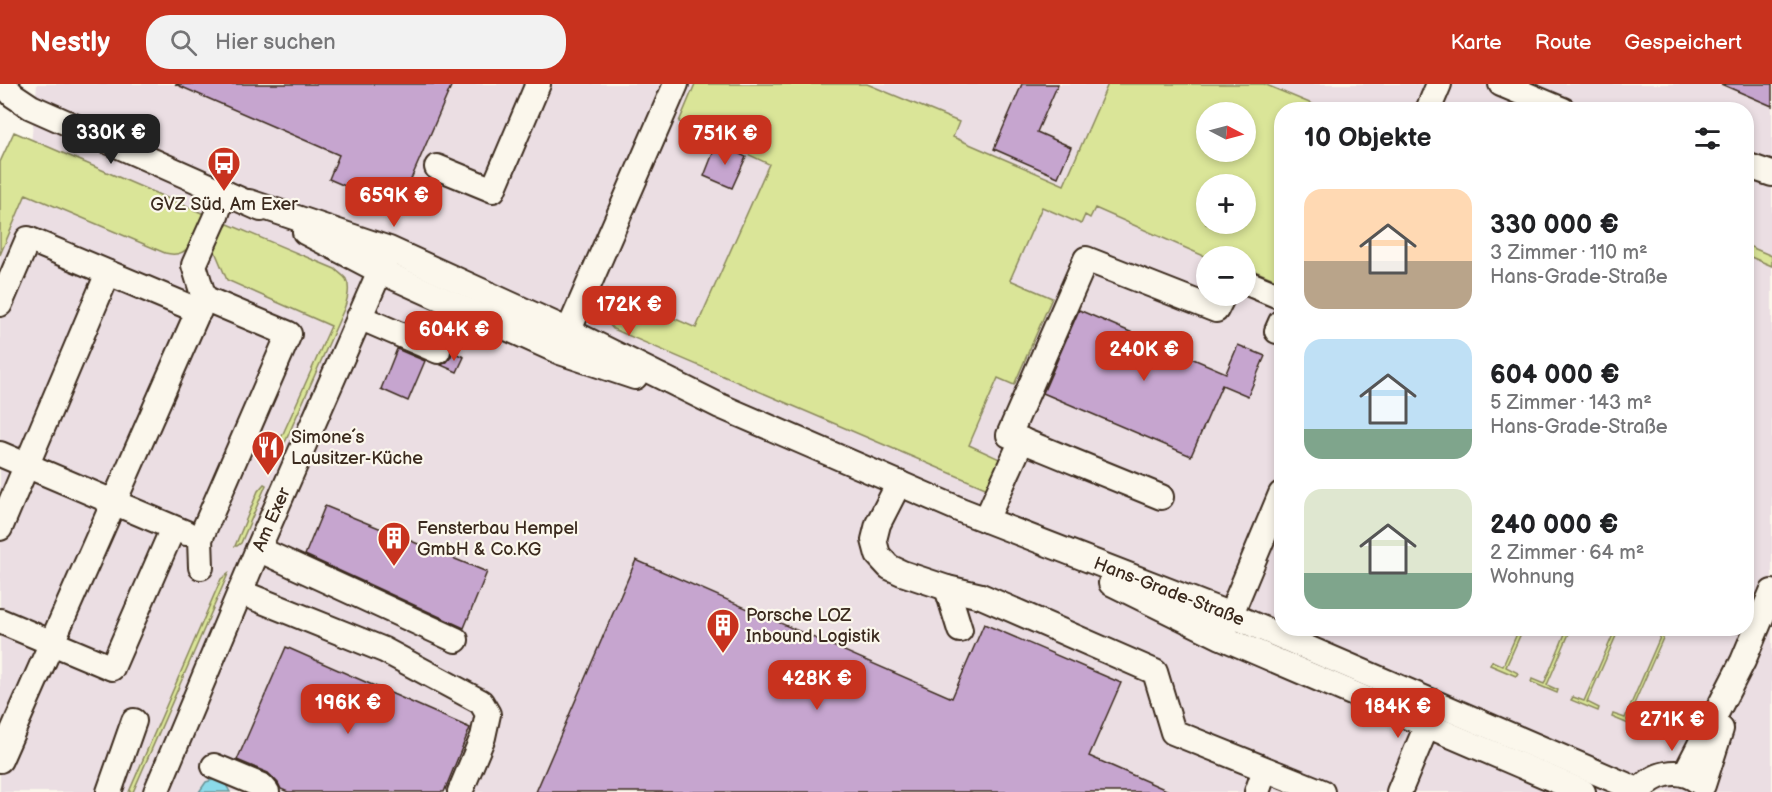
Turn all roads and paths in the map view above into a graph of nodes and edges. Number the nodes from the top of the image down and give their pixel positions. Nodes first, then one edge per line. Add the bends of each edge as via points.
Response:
1 (1, 84) edge
2 (538, 84) edge
3 (676, 84) edge
4 (1422, 84) edge
5 (1439, 84) edge
6 (1501, 84) edge
7 (1415, 102) edge
8 (1431, 102) edge
9 (1544, 102) edge
10 (437, 167) dead end
11 (1754, 168) edge
12 (1772, 174) edge
13 (224, 192) junction
14 (249, 202) junction
15 (389, 249) junction
16 (380, 271) junction
17 (108, 273) junction
18 (1256, 287) edge
19 (1274, 294) edge
20 (1196, 302) edge
21 (0, 304) edge
22 (201, 305) junction
23 (1206, 306) edge
24 (1218, 306) edge
25 (359, 317) junction
26 (564, 341) junction
27 (438, 351) dead end
28 (1022, 440) junction
29 (0, 454) edge
30 (27, 466) junction
31 (898, 483) junction
32 (1161, 497) dead end
33 (114, 502) junction
34 (963, 511) junction
35 (1274, 511) edge
36 (986, 520) junction
37 (0, 528) edge
38 (173, 528) junction
39 (200, 539) junction
40 (258, 549) junction
41 (201, 567) dead end
42 (946, 588) junction
43 (240, 592) junction
44 (1772, 592) edge
45 (1231, 615) junction
46 (0, 621) edge
47 (960, 630) dead end
48 (1274, 634) edge
49 (1754, 635) edge
50 (1280, 636) edge
51 (1754, 636) edge
52 (1221, 637) junction
53 (456, 640) dead end
54 (52, 643) junction
55 (1437, 704) junction
56 (134, 721) dead end
57 (1427, 726) junction
58 (0, 760) edge
59 (214, 766) dead end
60 (1261, 781) edge
61 (1699, 784) edge
62 (1639, 791) edge
63 (109, 792) edge
64 (156, 792) edge
65 (267, 792) edge
66 (460, 792) edge
67 (1322, 792) edge
68 (1399, 792) edge
69 (1583, 792) edge

1 - 13 street, Hans-Grade-Straße via 31,107
2 - 10 street via 493,190
3 - 26 street
4 - 7 street
5 - 8 street
6 - 9 street
11 - 12 street
13 - 14 street, Hans-Grade-Straße
13 - 22 street via 194,265
14 - 15 street, Hans-Grade-Straße
14 - 16 street, Hans-Grade-Straße
15 - 16 street, Am Exer
15 - 26 street, Hans-Grade-Straße
16 - 25 street, Am Exer
16 - 26 street, Hans-Grade-Straße
17 - 21 street via 28,239
17 - 22 street
17 - 30 street
18 - 19 street
20 - 28 street via 1086,259 1009,435
22 - 33 street
22 - 39 street via 289,334
23 - 24 street via 1216,310
25 - 27 street
25 - 40 street, Am Exer
26 - 31 street, Hans-Grade-Straße
28 - 32 street
28 - 36 street
29 - 30 street
30 - 33 street
30 - 37 street
31 - 34 street, Hans-Grade-Straße
31 - 42 street via 878,524 874,540 878,555 889,567
33 - 38 street
33 - 54 street
34 - 36 street, Hans-Grade-Straße
34 - 52 street, Hans-Grade-Straße
35 - 45 street
36 - 45 street, Hans-Grade-Straße
38 - 39 street
38 - 54 street via 112,668
39 - 41 street
40 - 43 street, Am Exer
40 - 53 street
42 - 47 street
42 - 60 street via 981,596 1155,672 1173,732
43 - 64 street, Am Exer
43 - 66 street via 384,650 481,702 488,714 483,737
44 - 49 street
45 - 48 street, Hans-Grade-Straße
45 - 52 street
46 - 54 street
50 - 55 street, Hans-Grade-Straße
51 - 61 street
52 - 57 street, Hans-Grade-Straße
54 - 58 street
55 - 57 street
55 - 62 street, Hans-Grade-Straße
56 - 63 street
57 - 68 street
57 - 69 street, Hans-Grade-Straße
59 - 65 street via 262,786
60 - 67 street
61 - 62 street via 1672,773 1648,781

